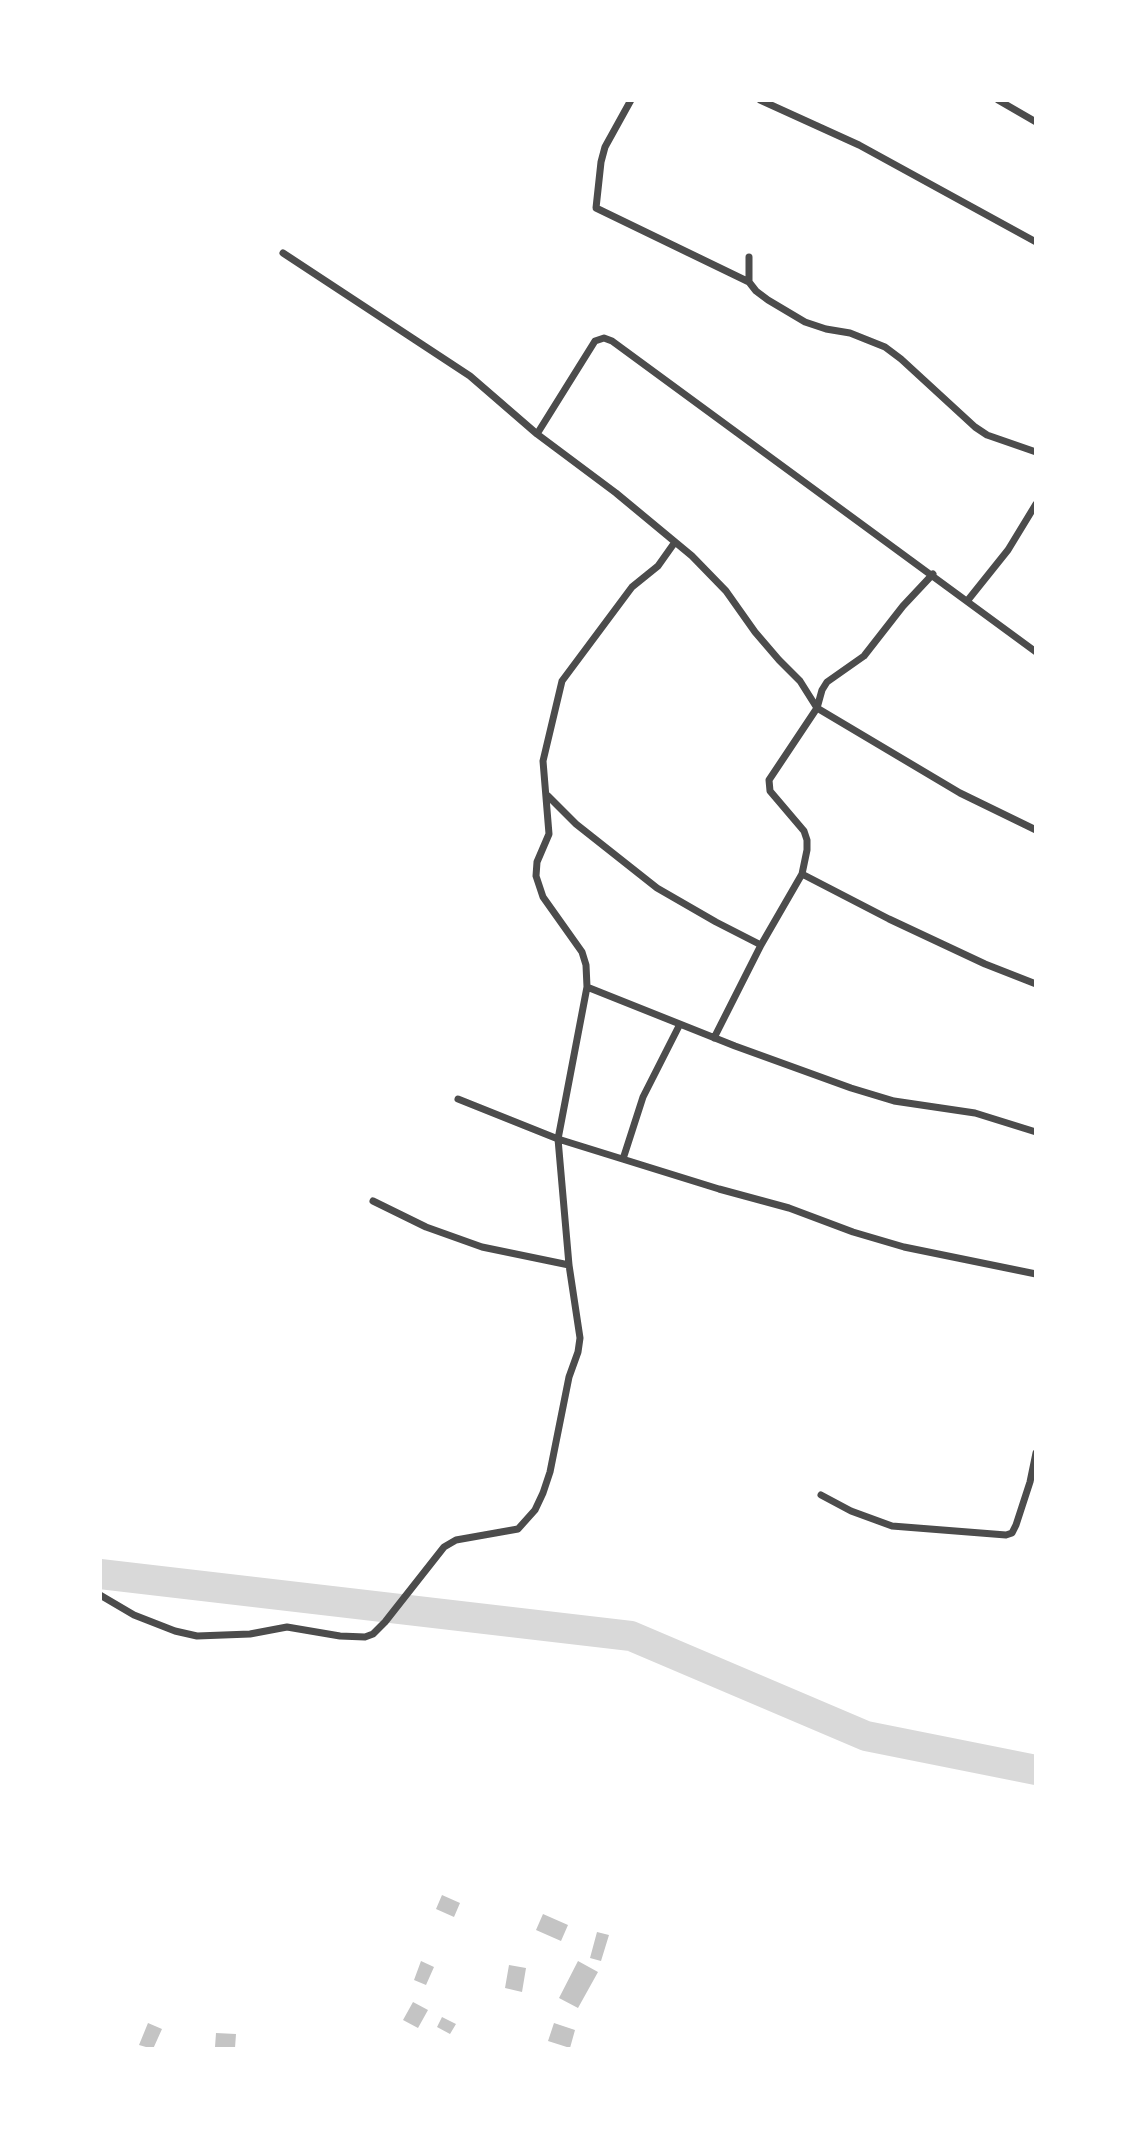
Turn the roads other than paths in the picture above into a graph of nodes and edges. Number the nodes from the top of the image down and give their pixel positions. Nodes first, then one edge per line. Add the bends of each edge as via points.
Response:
1 (631, 100) edge
2 (760, 100) edge
3 (998, 100) edge
4 (1036, 122) edge
5 (1036, 242) edge
6 (283, 253) dead end
7 (749, 257) dead end
8 (749, 282) junction
9 (537, 434) junction
10 (1036, 452) edge
11 (1036, 504) edge
12 (675, 542) junction
13 (933, 574) junction
14 (968, 600) junction
15 (1036, 652) edge
16 (817, 708) junction
17 (547, 795) junction
18 (1036, 830) edge
19 (802, 874) junction
20 (761, 945) junction
21 (1036, 984) edge
22 (587, 987) junction
23 (680, 1024) junction
24 (714, 1038) junction
25 (458, 1099) dead end
26 (1036, 1132) edge
27 (558, 1139) junction
28 (623, 1159) junction
29 (373, 1201) dead end
30 (569, 1265) junction
31 (1036, 1274) edge
32 (1036, 1453) edge
33 (821, 1495) dead end
34 (100, 1595) edge

1 - 8 street via 605,147 596,208
2 - 5 street via 859,145
3 - 4 street
6 - 9 street via 470,376
7 - 8 street
8 - 10 street via 805,322 885,347 975,427
9 - 12 street
9 - 13 street via 595,341 604,338
11 - 14 street
12 - 16 street via 726,591
12 - 17 street via 658,566 632,587 562,681 543,761
13 - 14 street
13 - 16 street via 864,656 827,682
14 - 15 street
16 - 18 street via 960,793
16 - 19 street via 768,783 804,831
17 - 20 street via 657,888
17 - 22 street via 549,834 536,876 543,897 582,952
19 - 20 street
19 - 21 street
20 - 24 street
22 - 23 street
22 - 27 street
23 - 24 street
23 - 28 street via 643,1097
24 - 26 street via 894,1101 975,1113
25 - 27 street
27 - 28 street
27 - 30 street
28 - 31 street via 904,1247
29 - 30 street via 482,1247
30 - 34 street via 580,1338 550,1472 535,1510 518,1529 444,1547 373,1634 355,1638 287,1627 197,1636 134,1615
32 - 33 street via 1016,1525 1006,1535 892,1526

